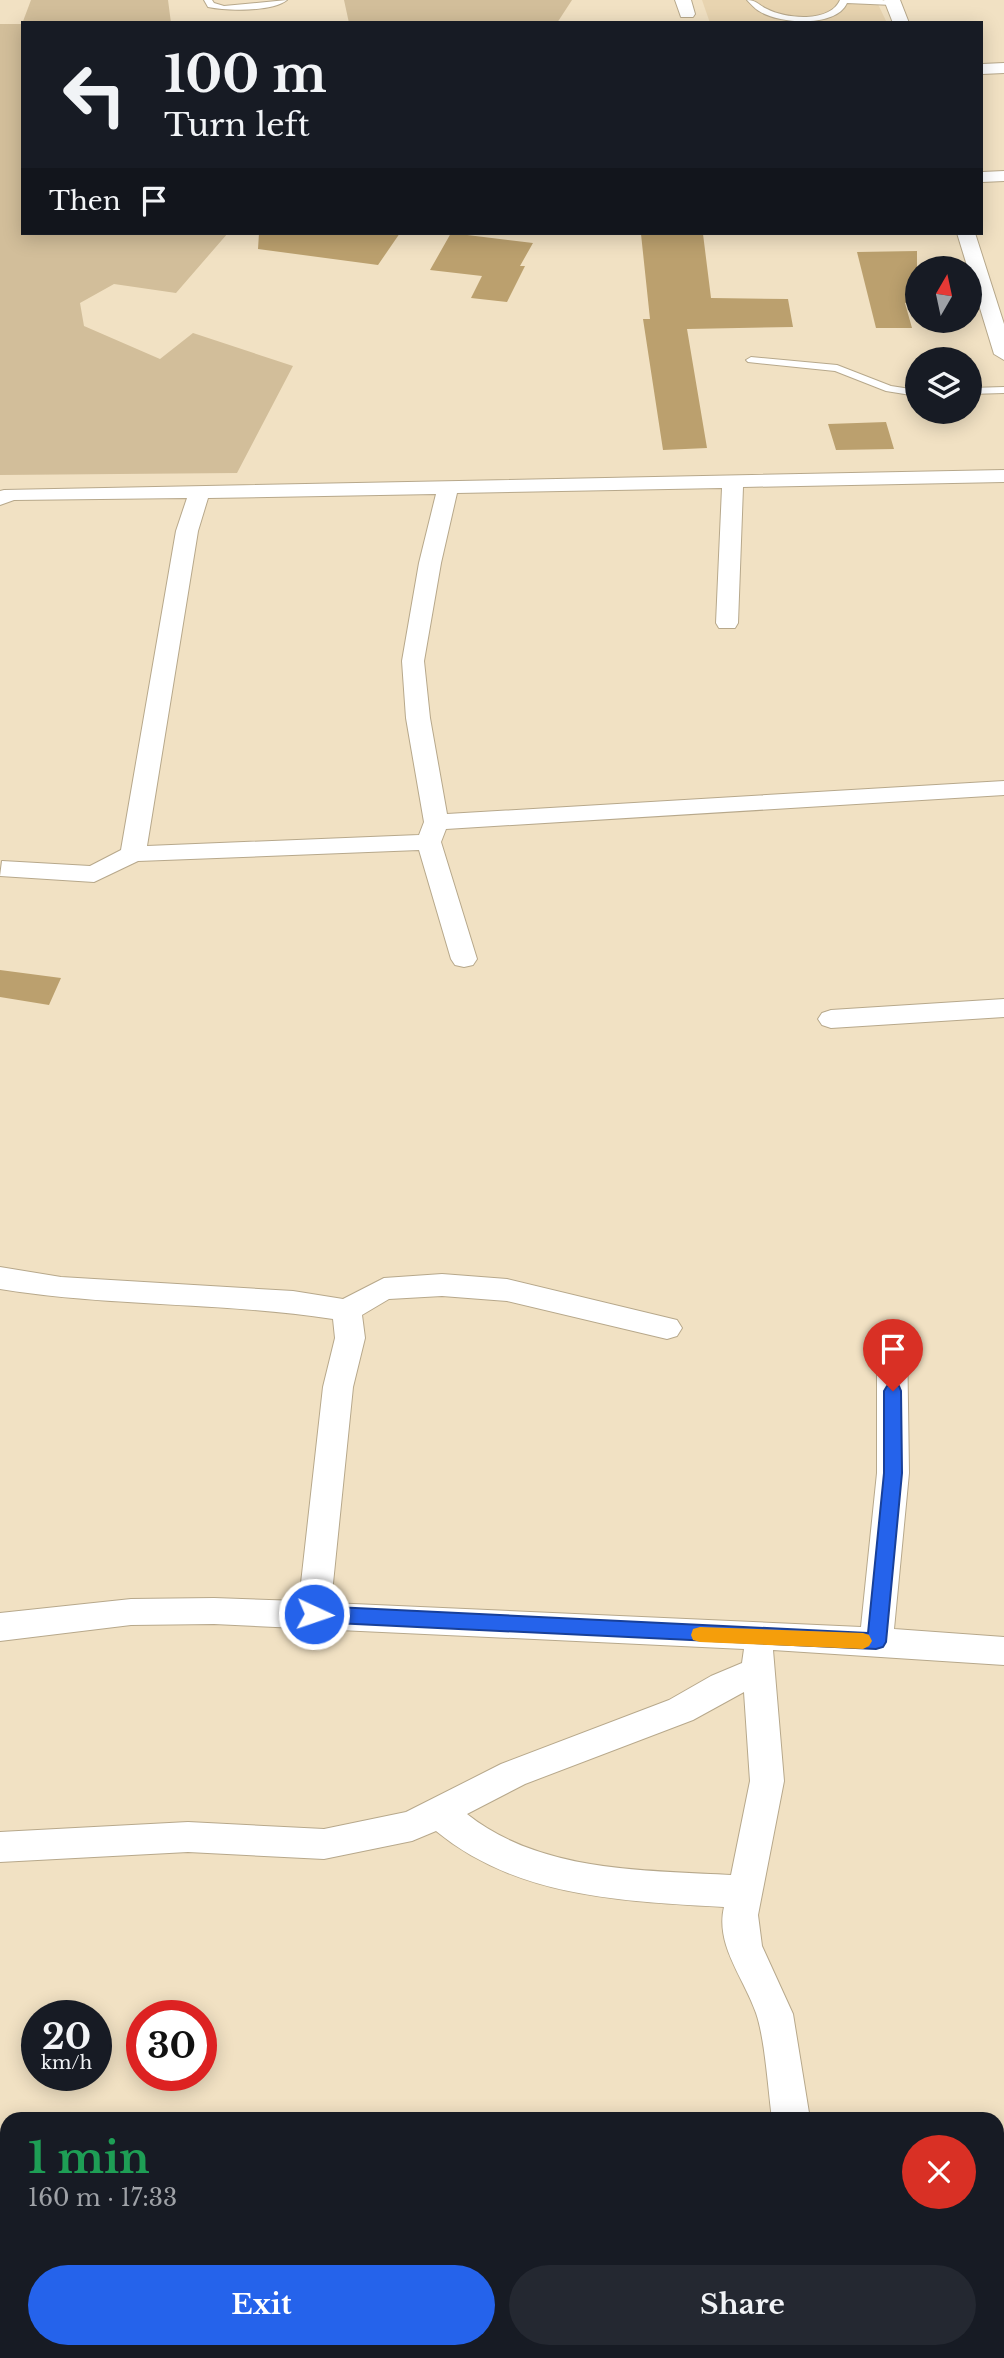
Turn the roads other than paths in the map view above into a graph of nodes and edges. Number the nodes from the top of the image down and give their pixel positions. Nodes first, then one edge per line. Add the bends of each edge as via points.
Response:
1 (208, 0) edge
2 (283, 0) edge
3 (751, 0) edge
4 (844, 0) edge
5 (892, 1) edge
6 (900, 21) edge
7 (1004, 68) edge
8 (983, 69) edge
9 (1004, 176) edge
10 (983, 177) edge
11 (967, 235) edge
12 (1003, 352) edge
13 (751, 360) dead end
14 (1004, 390) edge
15 (905, 391) edge
16 (982, 391) edge
17 (1004, 476) edge
18 (733, 482) junction
19 (448, 488) junction
20 (199, 492) junction
21 (0, 499) edge
22 (727, 623) dead end
23 (1004, 788) edge
24 (433, 832) junction
25 (133, 854) junction
26 (2, 869) dead end
27 (464, 959) dead end
28 (1004, 1008) edge
29 (831, 1019) dead end
30 (0, 1278) edge
31 (347, 1310) junction
32 (667, 1328) dead end
33 (892, 1336) dead end
34 (314, 1614) junction
35 (0, 1627) edge
36 (876, 1642) junction
37 (1004, 1651) edge
38 (758, 1653) junction
39 (439, 1812) junction
40 (0, 1847) edge
41 (745, 1892) junction
42 (790, 2112) edge

1 - 2 lane via 224,8
3 - 4 lane via 766,12 797,18 838,13
4 - 5 lane
5 - 6 street
7 - 8 street
9 - 10 street
11 - 12 street
13 - 15 lane via 837,368
14 - 16 lane
17 - 18 street
18 - 19 street
18 - 22 street
19 - 20 street
19 - 24 street via 413,661
20 - 21 street via 11,494
20 - 25 street via 187,531
23 - 24 street
24 - 25 street
24 - 27 street
25 - 26 street via 94,874
28 - 29 street
30 - 31 street via 61,1288 293,1302
31 - 32 street via 384,1289 442,1285 507,1290
31 - 34 street via 350,1338 338,1387
33 - 36 street via 893,1473
34 - 35 street via 131,1612
34 - 38 street
36 - 37 street
36 - 38 street
38 - 39 street via 723,1686 681,1710 513,1774
38 - 41 street via 767,1781
39 - 40 street via 412,1826 324,1844 188,1837
39 - 41 street via 493,1851 553,1871 660,1887
41 - 42 street via 740,1915 744,1947 775,2014

